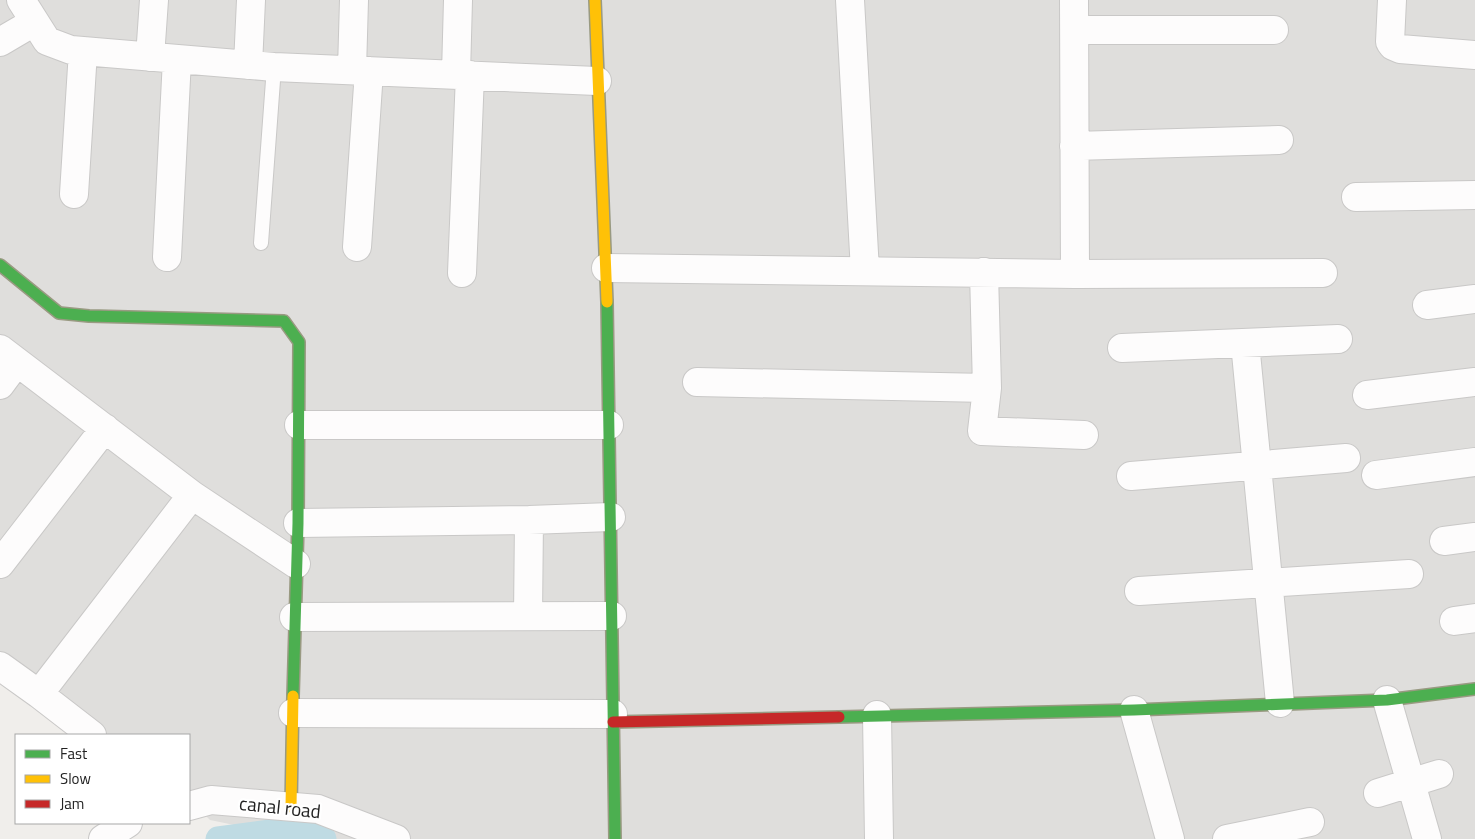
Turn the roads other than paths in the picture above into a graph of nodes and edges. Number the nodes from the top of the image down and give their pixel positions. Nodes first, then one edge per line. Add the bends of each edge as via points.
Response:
1 (154, 0) edge
2 (251, 0) edge
3 (354, 0) edge
4 (458, 0) edge
5 (596, 0) edge
6 (850, 0) edge
7 (1074, 0) edge
8 (1392, 0) edge
9 (28, 11) edge
10 (1075, 30) junction
11 (1274, 30) dead end
12 (0, 42) edge
13 (83, 51) junction
14 (1475, 55) edge
15 (163, 58) junction
16 (261, 66) junction
17 (360, 71) junction
18 (463, 75) junction
19 (597, 81) junction
20 (1278, 140) dead end
21 (1074, 146) junction
22 (74, 194) dead end
23 (1475, 195) edge
24 (1356, 197) dead end
25 (261, 242) dead end
26 (357, 247) dead end
27 (167, 257) dead end
28 (0, 265) edge
29 (606, 268) junction
30 (865, 271) junction
31 (984, 272) junction
32 (462, 273) dead end
33 (1323, 273) dead end
34 (1076, 274) junction
35 (1475, 299) edge
36 (1427, 304) dead end
37 (1338, 339) dead end
38 (1245, 343) junction
39 (1122, 348) dead end
40 (9, 355) edge
41 (697, 382) dead end
42 (1475, 382) edge
43 (0, 385) edge
44 (987, 388) junction
45 (1367, 395) dead end
46 (299, 425) junction
47 (609, 425) junction
48 (104, 428) junction
49 (1084, 434) dead end
50 (1346, 458) dead end
51 (1475, 462) edge
52 (1256, 465) junction
53 (1376, 475) dead end
54 (1131, 476) dead end
55 (192, 495) junction
56 (611, 517) junction
57 (529, 520) junction
58 (298, 523) junction
59 (1475, 537) edge
60 (1444, 541) dead end
61 (0, 564) edge
62 (296, 564) junction
63 (1409, 574) dead end
64 (1267, 583) junction
65 (1139, 591) dead end
66 (528, 616) junction
67 (612, 616) junction
68 (294, 617) junction
69 (0, 666) edge
70 (1475, 689) edge
71 (39, 694) junction
72 (1386, 700) junction
73 (1280, 703) junction
74 (1134, 710) junction
75 (293, 713) junction
76 (877, 715) junction
77 (613, 718) junction
78 (91, 734) edge
79 (1439, 774) dead end
80 (1411, 782) junction
81 (1378, 792) dead end
82 (190, 806) edge
83 (291, 807) junction
84 (1310, 822) dead end
85 (126, 824) edge
86 (103, 839) edge
87 (396, 839) edge
88 (615, 839) edge
89 (879, 839) edge
90 (1170, 839) edge
91 (1227, 839) edge
92 (1427, 839) edge

1 - 15 street
2 - 16 street
3 - 17 street
4 - 18 street
5 - 19 street
6 - 30 street
7 - 10 street
8 - 14 street via 1390,42 1393,46
9 - 12 street
9 - 13 street via 48,41
10 - 11 street
10 - 21 street
13 - 15 street
13 - 22 street
15 - 16 street
15 - 27 street
16 - 17 street
16 - 25 lane
17 - 18 street
17 - 26 street
18 - 19 street
18 - 32 street
19 - 29 street
20 - 21 street
21 - 34 street
23 - 24 street
28 - 46 street via 60,313 284,321 299,342
29 - 30 street
29 - 47 street
30 - 31 street
31 - 34 street
31 - 44 street
33 - 34 street
35 - 36 street
37 - 38 street
38 - 39 street
38 - 52 street
40 - 43 street
40 - 48 street
41 - 44 street
42 - 45 street
44 - 49 street via 982,431
46 - 47 street
46 - 58 street
47 - 56 street
48 - 55 street
48 - 61 street
50 - 52 street
51 - 53 street
52 - 54 street
52 - 64 street
55 - 62 street
55 - 71 street
56 - 57 street
56 - 67 street
57 - 58 street
57 - 66 street
58 - 62 street
59 - 60 street
62 - 68 street
63 - 64 street
64 - 65 street
64 - 73 street
66 - 67 street
66 - 68 street
67 - 77 street
68 - 75 street
69 - 71 street
70 - 72 street
71 - 78 street
72 - 73 street
72 - 80 street
73 - 74 street
74 - 76 street
74 - 90 street
75 - 77 street
75 - 83 street
76 - 77 street
76 - 89 street
77 - 88 street
79 - 80 street
80 - 81 street
80 - 92 street
82 - 83 street, canal road via 211,800
83 - 87 street, canal road via 318,809
84 - 91 street
85 - 86 street

